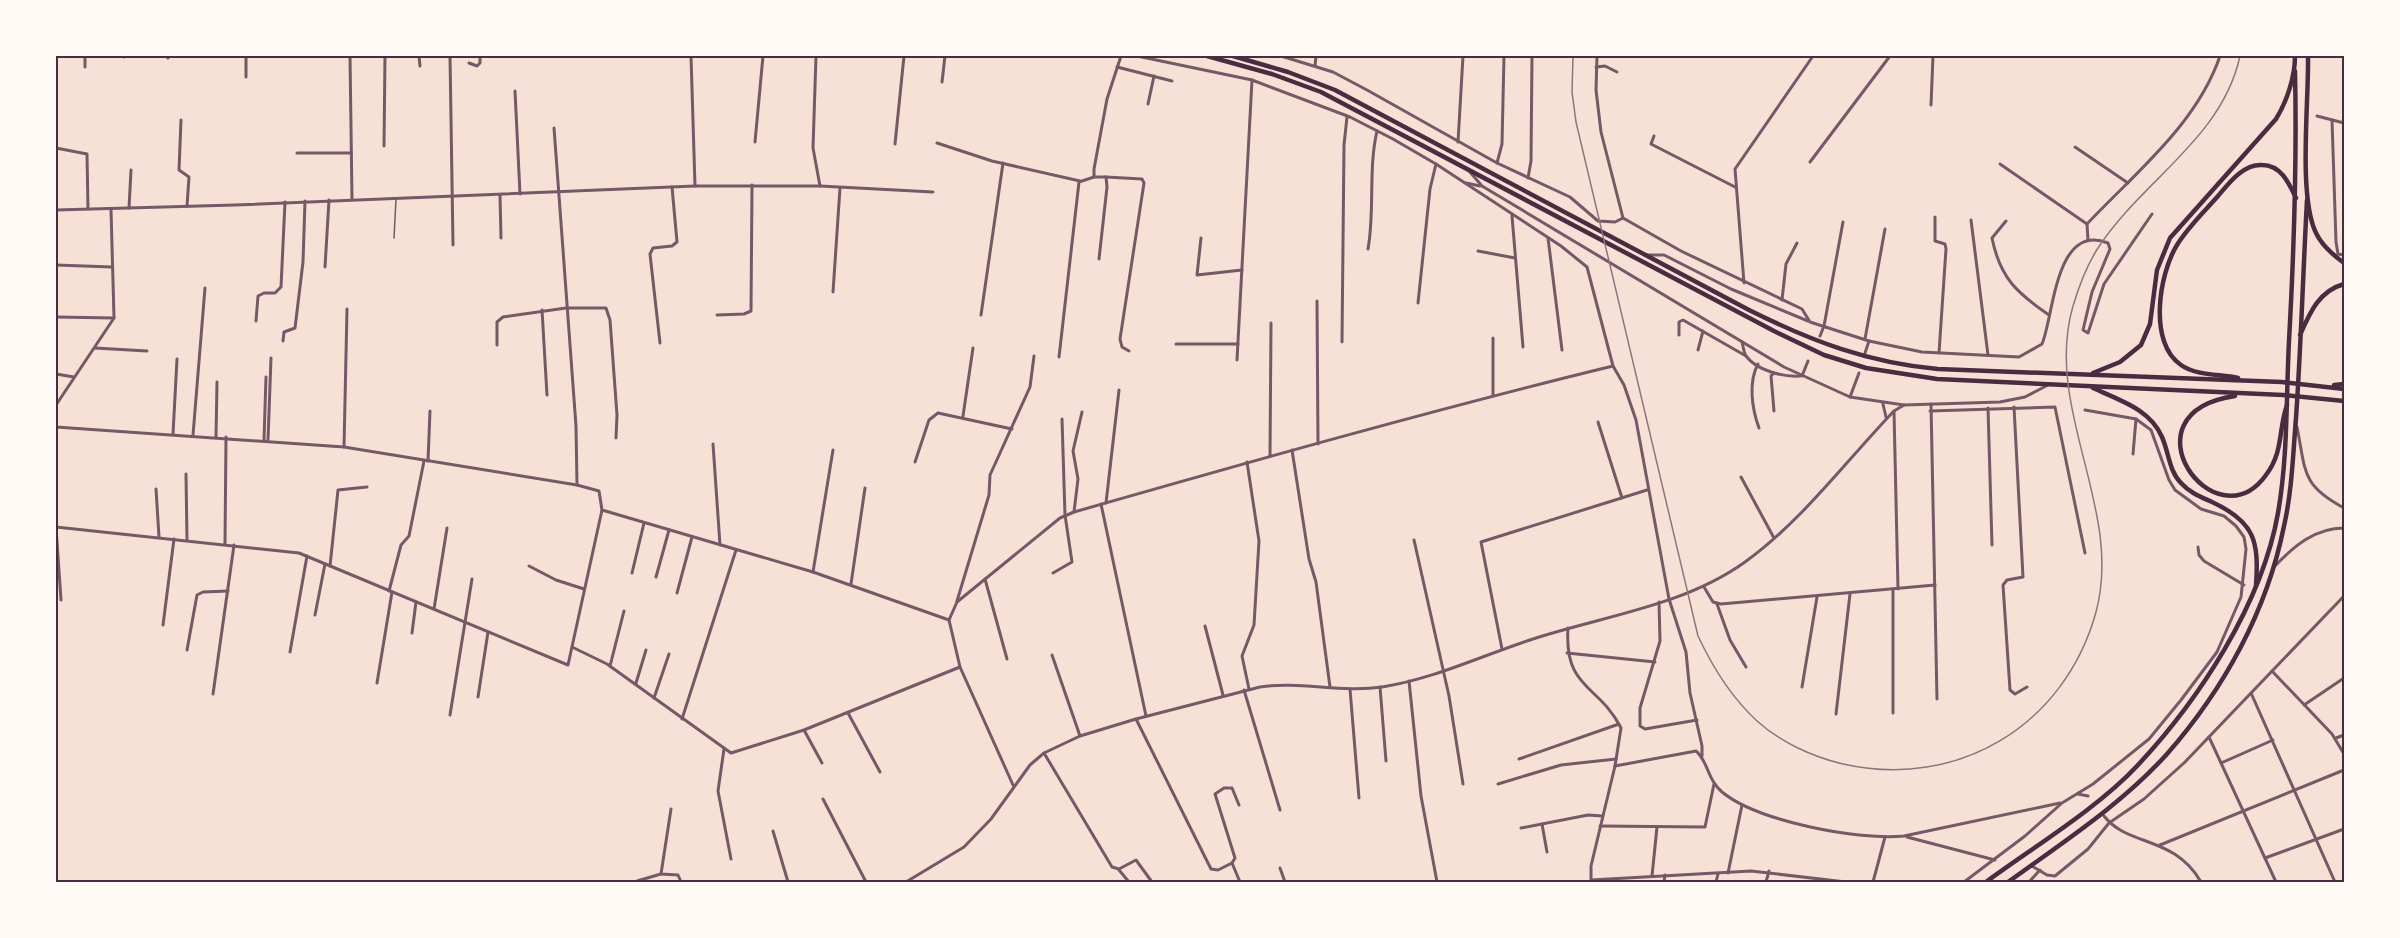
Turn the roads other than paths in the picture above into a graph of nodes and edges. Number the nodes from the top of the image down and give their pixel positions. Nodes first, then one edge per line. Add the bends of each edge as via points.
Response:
1 (85, 56) edge
2 (246, 56) edge
3 (350, 56) edge
4 (385, 56) edge
5 (420, 56) edge
6 (450, 56) edge
7 (480, 56) edge
8 (691, 56) edge
9 (763, 56) edge
10 (816, 56) edge
11 (904, 56) edge
12 (945, 56) edge
13 (1121, 56) edge
14 (1137, 56) edge
15 (1207, 56) edge
16 (1233, 56) edge
17 (1281, 56) edge
18 (1317, 56) edge
19 (1463, 56) edge
20 (1504, 56) edge
21 (1532, 56) edge
22 (1597, 56) edge
23 (1813, 56) edge
24 (1890, 56) edge
25 (1933, 56) edge
26 (2220, 56) edge
27 (2295, 56) edge
28 (2308, 56) edge
29 (469, 63) dead end
30 (420, 66) dead end
31 (1315, 66) junction
32 (85, 67) dead end
33 (1117, 67) junction
34 (1596, 67) junction
35 (2295, 68) junction
36 (1617, 72) dead end
37 (1154, 76) junction
38 (246, 77) dead end
39 (1252, 80) junction
40 (942, 81) dead end
41 (1172, 81) dead end
42 (515, 91) dead end
43 (1148, 104) dead end
44 (1931, 105) dead end
45 (2316, 116) dead end
46 (1347, 117) junction
47 (181, 120) dead end
48 (2332, 120) junction
49 (2344, 123) edge
50 (554, 128) dead end
51 (1377, 131) junction
52 (1654, 136) dead end
53 (755, 142) dead end
54 (1458, 142) junction
55 (937, 143) dead end
56 (895, 144) dead end
57 (384, 146) dead end
58 (2075, 147) dead end
59 (56, 148) edge
60 (297, 153) dead end
61 (351, 153) junction
62 (1810, 162) dead end
63 (1003, 163) junction
64 (1497, 163) junction
65 (1436, 164) junction
66 (2000, 164) dead end
67 (131, 170) dead end
68 (1470, 172) junction
69 (1094, 177) junction
70 (1106, 177) junction
71 (1528, 178) junction
72 (1080, 181) junction
73 (1464, 183) junction
74 (2128, 183) junction
75 (752, 185) junction
76 (695, 186) junction
77 (820, 186) junction
78 (1482, 186) junction
79 (672, 187) junction
80 (1735, 187) junction
81 (840, 188) junction
82 (558, 192) junction
83 (933, 192) dead end
84 (500, 195) junction
85 (520, 195) junction
86 (452, 196) junction
87 (396, 198) junction
88 (2296, 198) junction
89 (352, 199) junction
90 (328, 200) junction
91 (2307, 200) junction
92 (305, 201) junction
93 (285, 202) junction
94 (187, 206) junction
95 (129, 208) junction
96 (111, 209) junction
97 (56, 210) edge
98 (88, 210) junction
99 (2152, 214) dead end
100 (1512, 216) junction
101 (1935, 217) dead end
102 (1623, 218) junction
103 (1971, 220) dead end
104 (2006, 220) dead end
105 (1843, 222) dead end
106 (2087, 224) junction
107 (1885, 229) dead end
108 (394, 238) dead end
109 (501, 238) dead end
110 (1201, 238) dead end
111 (1548, 238) junction
112 (2088, 240) junction
113 (1797, 243) dead end
114 (453, 245) dead end
115 (1368, 249) dead end
116 (1478, 251) dead end
117 (1645, 255) junction
118 (2344, 255) edge
119 (1515, 258) junction
120 (1099, 259) dead end
121 (2344, 262) edge
122 (56, 265) edge
123 (112, 267) junction
124 (325, 267) dead end
125 (1242, 270) junction
126 (1744, 283) junction
127 (2344, 284) edge
128 (205, 288) dead end
129 (832, 292) dead end
130 (1782, 300) junction
131 (1317, 301) dead end
132 (1418, 303) dead end
133 (566, 308) junction
134 (347, 309) dead end
135 (542, 310) junction
136 (717, 315) dead end
137 (981, 315) dead end
138 (2049, 315) junction
139 (56, 317) edge
140 (114, 318) junction
141 (256, 321) dead end
142 (1810, 322) junction
143 (1271, 323) dead end
144 (1824, 326) junction
145 (1703, 332) junction
146 (1679, 335) dead end
147 (2300, 335) junction
148 (1820, 336) dead end
149 (1493, 338) dead end
150 (1867, 340) junction
151 (283, 341) dead end
152 (1342, 342) dead end
153 (1742, 342) junction
154 (660, 343) dead end
155 (1176, 344) dead end
156 (1238, 344) junction
157 (497, 345) dead end
158 (1523, 347) dead end
159 (95, 348) junction
160 (973, 348) dead end
161 (1562, 350) dead end
162 (1698, 350) dead end
163 (147, 351) dead end
164 (1129, 351) dead end
165 (1865, 352) dead end
166 (1939, 353) junction
167 (1988, 355) junction
168 (1034, 356) dead end
169 (1746, 356) junction
170 (1059, 357) dead end
171 (271, 358) dead end
172 (177, 359) dead end
173 (1237, 360) dead end
174 (1808, 361) dead end
175 (1758, 364) junction
176 (1613, 366) junction
177 (1774, 373) junction
178 (1859, 373) dead end
179 (56, 374) edge
180 (2090, 374) junction
181 (1802, 376) junction
182 (75, 377) junction
183 (266, 377) dead end
184 (2250, 381) junction
185 (217, 382) dead end
186 (2344, 384) edge
187 (2048, 385) junction
188 (2328, 386) junction
189 (2091, 387) junction
190 (2344, 389) edge
191 (1119, 390) dead end
192 (2246, 394) junction
193 (547, 395) dead end
194 (1493, 396) junction
195 (1850, 397) junction
196 (2344, 401) edge
197 (1881, 403) junction
198 (1931, 404) junction
199 (56, 405) edge
200 (1904, 405) junction
201 (2287, 405) junction
202 (2014, 407) junction
203 (1988, 408) junction
204 (2085, 410) dead end
205 (430, 411) dead end
206 (1773, 411) dead end
207 (1894, 411) junction
208 (1930, 411) junction
209 (1082, 412) dead end
210 (963, 416) junction
211 (1062, 419) dead end
212 (1886, 419) junction
213 (2136, 419) junction
214 (2295, 420) junction
215 (1598, 423) dead end
216 (56, 427) edge
217 (1759, 428) dead end
218 (1012, 429) junction
219 (173, 434) junction
220 (193, 435) junction
221 (216, 437) junction
222 (226, 438) junction
223 (616, 438) dead end
224 (266, 441) junction
225 (713, 444) dead end
226 (1318, 444) junction
227 (344, 447) junction
228 (833, 450) dead end
229 (1292, 450) junction
230 (2133, 454) dead end
231 (1270, 456) junction
232 (426, 461) junction
233 (915, 462) dead end
234 (1247, 462) junction
235 (186, 474) dead end
236 (1741, 477) dead end
237 (577, 484) junction
238 (368, 487) dead end
239 (865, 488) dead end
240 (156, 489) dead end
241 (1648, 490) junction
242 (1622, 498) junction
243 (1106, 503) junction
244 (1101, 504) junction
245 (2344, 508) edge
246 (602, 510) junction
247 (1074, 512) junction
248 (1065, 515) junction
249 (644, 523) junction
250 (56, 527) edge
251 (447, 528) dead end
252 (2344, 528) edge
253 (669, 530) junction
254 (159, 537) junction
255 (692, 537) junction
256 (1774, 538) junction
257 (174, 539) junction
258 (187, 540) junction
259 (1414, 540) dead end
260 (225, 544) junction
261 (234, 545) junction
262 (720, 545) junction
263 (1992, 545) dead end
264 (2198, 548) dead end
265 (736, 550) junction
266 (2085, 554) dead end
267 (307, 556) junction
268 (325, 564) junction
269 (330, 566) junction
270 (530, 566) dead end
271 (2274, 567) junction
272 (813, 572) junction
273 (632, 573) dead end
274 (1053, 573) dead end
275 (656, 578) dead end
276 (472, 579) dead end
277 (985, 579) junction
278 (851, 584) junction
279 (1935, 585) junction
280 (2244, 585) junction
281 (2256, 586) junction
282 (1704, 587) junction
283 (584, 589) junction
284 (1898, 589) junction
285 (1893, 590) junction
286 (228, 591) junction
287 (390, 591) junction
288 (677, 593) dead end
289 (1850, 594) junction
290 (2344, 596) edge
291 (1817, 597) junction
292 (1669, 599) junction
293 (61, 600) dead end
294 (416, 602) junction
295 (957, 602) junction
296 (1659, 602) junction
297 (1717, 604) junction
298 (434, 609) junction
299 (624, 611) dead end
300 (315, 615) dead end
301 (950, 620) junction
302 (464, 622) junction
303 (163, 625) dead end
304 (1205, 626) dead end
305 (1568, 628) junction
306 (488, 632) junction
307 (412, 633) dead end
308 (572, 647) junction
309 (1502, 649) junction
310 (187, 650) dead end
311 (646, 650) dead end
312 (290, 652) dead end
313 (1567, 653) junction
314 (669, 654) dead end
315 (1052, 655) dead end
316 (1007, 659) dead end
317 (1655, 662) junction
318 (610, 666) junction
319 (960, 667) junction
320 (1746, 667) dead end
321 (1443, 671) junction
322 (2272, 671) junction
323 (2344, 678) edge
324 (1409, 681) junction
325 (377, 682) dead end
326 (636, 684) junction
327 (1330, 687) junction
328 (1380, 687) junction
329 (1802, 687) dead end
330 (2027, 687) dead end
331 (1350, 688) junction
332 (1246, 690) junction
333 (2251, 693) junction
334 (213, 694) dead end
335 (1223, 695) junction
336 (478, 697) dead end
337 (654, 698) junction
338 (1937, 699) dead end
339 (2304, 705) junction
340 (847, 712) junction
341 (1893, 712) dead end
342 (1836, 714) dead end
343 (450, 715) dead end
344 (1146, 716) junction
345 (682, 719) junction
346 (1136, 719) junction
347 (1697, 720) junction
348 (1619, 724) junction
349 (804, 730) junction
350 (2344, 735) edge
351 (1080, 736) junction
352 (2209, 736) junction
353 (2336, 738) junction
354 (2273, 740) junction
355 (724, 749) junction
356 (1044, 753) junction
357 (2344, 754) edge
358 (1702, 756) junction
359 (1519, 759) dead end
360 (1616, 759) junction
361 (1386, 761) dead end
362 (822, 763) dead end
363 (2221, 763) junction
364 (1615, 766) junction
365 (2344, 770) edge
366 (880, 772) dead end
367 (1463, 784) dead end
368 (1498, 784) dead end
369 (1714, 784) junction
370 (1013, 785) junction
371 (2295, 790) junction
372 (2076, 794) junction
373 (2088, 796) dead end
374 (1359, 798) dead end
375 (823, 799) dead end
376 (2062, 803) junction
377 (1239, 805) dead end
378 (1742, 805) junction
379 (671, 809) dead end
380 (1280, 810) dead end
381 (2244, 811) junction
382 (1602, 816) junction
383 (2104, 816) dead end
384 (2109, 823) junction
385 (1542, 824) junction
386 (1600, 826) junction
387 (1658, 827) junction
388 (1521, 828) dead end
389 (2344, 829) edge
390 (773, 831) dead end
391 (1904, 836) junction
392 (1885, 837) junction
393 (2316, 840) junction
394 (2160, 845) junction
395 (1547, 852) dead end
396 (2265, 858) junction
397 (731, 859) dead end
398 (1995, 860) junction
399 (1232, 863) junction
400 (2032, 865) junction
401 (1280, 868) dead end
402 (1119, 869) junction
403 (2040, 870) junction
404 (1770, 871) junction
405 (1718, 873) junction
406 (1728, 873) junction
407 (661, 874) junction
408 (1665, 875) junction
409 (1652, 876) junction
410 (637, 880) dead end
411 (1591, 881) edge
412 (681, 882) edge
413 (788, 882) edge
414 (866, 882) edge
415 (906, 882) edge
416 (1129, 882) edge
417 (1152, 882) edge
418 (1240, 882) edge
419 (1285, 882) edge
420 (1437, 882) edge
421 (1664, 882) edge
422 (1716, 882) edge
423 (1766, 882) edge
424 (1846, 882) edge
425 (1873, 882) edge
426 (1964, 882) edge
427 (1986, 882) edge
428 (2008, 882) edge
429 (2029, 882) edge
430 (2201, 882) edge
431 (2276, 882) edge
432 (2335, 882) edge

1 - 32 street
2 - 38 street
3 - 61 street
4 - 57 street
5 - 30 street
6 - 86 street
7 - 29 street via 477,66
8 - 76 street
9 - 53 street
10 - 77 street via 813,148
11 - 56 street
12 - 40 street
13 - 33 street
14 - 39 street
15 - 68 main road via 1321,92
16 - 117 main road via 1335,90
17 - 31 street
18 - 31 street
19 - 54 street
20 - 64 street via 1502,144
21 - 71 street
22 - 34 street
23 - 80 street via 1740,159 1734,172
24 - 62 street
25 - 44 street
26 - 74 street via 2193,108
27 - 35 main road
28 - 91 main road
31 - 54 street via 1367,90
33 - 37 street
33 - 69 street via 1107,99
34 - 36 street via 1605,66
34 - 102 street via 1601,132
35 - 88 main road
35 - 180 main road via 2276,119 2170,238 2157,270 2150,324 2141,345 2120,362
37 - 41 street
37 - 43 street
39 - 46 street
39 - 125 street
42 - 85 street
45 - 48 street
46 - 51 street
46 - 152 street
47 - 94 street via 179,170 189,177
48 - 49 street
48 - 118 street via 2336,249 2339,256
50 - 82 street
51 - 65 street
51 - 115 street via 1371,163 1373,224
52 - 80 street via 1651,144
54 - 64 street
55 - 63 street
58 - 74 street
59 - 98 street via 87,154
60 - 61 street
61 - 89 street
63 - 72 street
63 - 137 street
64 - 71 street
65 - 73 street
65 - 132 street
66 - 106 street
67 - 95 street
68 - 78 street
68 - 187 main road via 1800,344 1850,363 1887,373 1937,379
69 - 70 street
69 - 72 street
70 - 120 street
70 - 164 street via 1136,178 1144,183 1120,339 1122,347
71 - 102 street via 1570,197 1598,221 1616,222
72 - 170 street
73 - 78 street
73 - 100 street
74 - 106 street
75 - 76 street
75 - 77 street
75 - 136 street via 751,311
76 - 79 street
77 - 81 street
78 - 153 street
79 - 82 street
79 - 154 street via 677,242 654,248 650,254
80 - 126 street
81 - 83 street
81 - 129 street
82 - 85 street
82 - 133 street
84 - 85 street
84 - 86 street
84 - 109 street
86 - 87 street
86 - 114 street
87 - 89 street
87 - 108 lane
88 - 184 main road via 2284,176 2274,168 2248,168 2232,180 2185,234 2163,280 2163,335 2174,359 2188,369
88 - 201 main road
89 - 90 street
90 - 92 street
90 - 124 street
91 - 121 main road via 2320,240
91 - 147 main road
92 - 93 street
92 - 151 street via 295,328 284,333
93 - 94 street
93 - 141 street via 281,287 275,293 258,296
94 - 95 street
95 - 96 street
96 - 98 street
96 - 123 street
97 - 98 street
99 - 112 street via 2104,284 2086,333 2092,292 2110,249 2108,243
100 - 111 street
100 - 119 street
101 - 166 street via 1935,241 1946,249
102 - 126 street
103 - 167 street
104 - 138 street via 1992,238 2004,276 2019,293
105 - 144 street
106 - 112 street
107 - 150 street
110 - 125 street via 1197,275
111 - 161 street
111 - 176 street via 1587,267
112 - 138 street via 2079,245 2065,264
113 - 130 street via 1786,264
116 - 119 street
117 - 142 street via 1664,255
117 - 180 main road via 1803,336 1868,359 1938,369
119 - 158 street
122 - 123 street
123 - 140 street
125 - 156 street
126 - 130 street
127 - 147 main road via 2328,291 2316,303
128 - 220 street
130 - 142 street via 1802,309
131 - 226 street
133 - 135 street
133 - 223 street via 603,306 609,312
133 - 237 street
134 - 227 street
135 - 157 street via 499,319
135 - 193 street
138 - 167 street via 2042,344 2019,357
139 - 140 street
140 - 159 street
142 - 144 street
143 - 231 street
144 - 148 street
144 - 150 street
145 - 146 street via 1681,320
145 - 162 street
145 - 169 street
147 - 214 main road
149 - 194 street
150 - 165 street
150 - 166 street via 1902,350
153 - 169 street
153 - 181 street
155 - 156 street
156 - 173 street
159 - 163 street
159 - 182 street
160 - 210 street
166 - 167 street
168 - 218 street via 1030,387
169 - 175 street
171 - 224 street
172 - 219 street
174 - 181 street
175 - 177 street
175 - 217 street via 1752,375
176 - 194 street
176 - 241 street via 1636,420
177 - 181 street
177 - 206 street
178 - 195 street
179 - 182 street
180 - 184 main road
181 - 195 street
182 - 199 street
183 - 224 street
184 - 188 main road
185 - 221 street
186 - 188 main road
187 - 189 main road
187 - 198 street via 2025,397 2000,402
188 - 190 main road
189 - 192 main road
189 - 281 main road via 2150,418 2182,484 2243,520 2256,549
191 - 243 street
192 - 196 main road
192 - 201 main road via 2217,399 2195,410 2181,433 2184,466 2210,491 2227,496 2241,493 2265,476 2281,443
194 - 226 street
195 - 197 street
197 - 200 street
197 - 212 street via 1886,408
198 - 200 street
198 - 208 street
200 - 207 street
201 - 281 main road via 2278,513
202 - 203 street
202 - 266 street via 2055,407
202 - 330 street via 2023,577 2007,580 2003,585 2010,690 2014,694
203 - 208 street
203 - 263 street
204 - 213 street
205 - 232 street
207 - 212 street
207 - 284 street
208 - 279 street
209 - 247 street via 1073,451 1078,479
210 - 218 street
210 - 233 street via 941,412 932,416
211 - 248 street
212 - 256 street
213 - 230 street
213 - 280 street via 2151,430 2175,490 2201,509 2224,516 2240,531 2246,549
214 - 245 street via 2308,481
214 - 271 main road via 2292,474
215 - 242 street
216 - 219 street
218 - 295 street via 990,475 988,495
219 - 220 street
220 - 221 street
221 - 222 street
222 - 224 street
222 - 260 street
224 - 227 street
225 - 262 street
226 - 229 street
227 - 232 street
228 - 272 street
229 - 231 street
229 - 327 street
231 - 234 street
232 - 237 street
232 - 287 street via 409,536 401,545
234 - 243 street
234 - 332 street via 1259,541 1254,625 1242,656
235 - 258 street
236 - 256 street
237 - 246 street via 599,491
238 - 269 street via 338,490
239 - 278 street
240 - 254 street
241 - 242 street
241 - 292 street
242 - 309 street via 1481,542
243 - 244 street
244 - 247 street
244 - 344 street
246 - 249 street
246 - 283 street
247 - 248 street
248 - 274 street via 1072,561
248 - 277 street
249 - 253 street
249 - 273 street
250 - 254 street
250 - 293 street
251 - 298 street
252 - 271 street via 2314,534
253 - 255 street
253 - 275 street
254 - 257 street
255 - 262 street
255 - 288 street
256 - 282 street via 1748,560
257 - 258 street
257 - 303 street
258 - 260 street
259 - 321 street
260 - 261 street
261 - 267 street
261 - 286 street
262 - 265 street
264 - 280 street via 2204,561
265 - 272 street
265 - 345 street
267 - 268 street
267 - 312 street
268 - 269 street
268 - 300 street
269 - 287 street
270 - 283 street
271 - 400 main road via 2255,617 2228,670 2174,745 2135,785
272 - 278 street
276 - 302 street
277 - 295 street
277 - 316 street
278 - 301 street
279 - 284 street
279 - 338 street
280 - 372 street via 2217,652 2181,700 2136,750
281 - 427 main road via 2217,660 2185,708 2136,767
282 - 292 street
282 - 297 street
283 - 308 street
284 - 285 street
285 - 289 street
285 - 341 street
286 - 310 street via 197,595
286 - 334 street
287 - 294 street
287 - 325 street
289 - 291 street
289 - 342 street
290 - 322 street
291 - 297 street
291 - 329 street
292 - 296 street
292 - 347 street via 1686,652
294 - 298 street
294 - 307 street
295 - 301 street
296 - 305 street
296 - 317 street via 1661,632
297 - 320 street via 1730,640
298 - 302 street
299 - 318 street
301 - 319 street
302 - 306 street
302 - 343 street
304 - 335 street
305 - 309 street
305 - 313 street
306 - 308 street via 568,665
306 - 336 street
308 - 318 street
309 - 321 street
311 - 326 street
313 - 317 street
313 - 348 street via 1581,680
314 - 337 street
315 - 351 street
317 - 347 street via 1640,708 1640,726 1645,729
318 - 326 street
319 - 340 street
319 - 370 street
321 - 324 street
321 - 367 street
322 - 333 street
322 - 339 street
323 - 339 street
324 - 328 street
324 - 420 street via 1421,796
326 - 337 street
327 - 331 street
327 - 332 street via 1276,684
328 - 331 street
328 - 361 street
331 - 374 street
332 - 335 street
332 - 380 street
333 - 352 street
333 - 354 street
335 - 344 street
337 - 345 street
339 - 353 street
340 - 349 street
340 - 366 street
344 - 346 street
345 - 355 street
346 - 351 street
346 - 399 street via 1211,869
347 - 358 street
348 - 359 street
348 - 360 street
349 - 355 street via 737,753
349 - 362 street
350 - 353 street
351 - 356 street
352 - 363 street
352 - 384 street via 2163,783
353 - 357 street
354 - 363 street
354 - 371 street
355 - 397 street via 718,791
356 - 370 street
356 - 402 street via 1108,862
358 - 364 street via 1691,750
358 - 369 street
360 - 364 street
360 - 368 street via 1561,765
363 - 381 street
364 - 382 street
365 - 371 street
369 - 378 street
369 - 387 street via 1705,826
370 - 415 street via 990,819 964,847
371 - 381 street
371 - 393 street
372 - 373 street
372 - 376 street
375 - 414 street
376 - 391 street
376 - 398 street
377 - 399 street via 1232,788 1215,794 1235,858
378 - 392 street via 1799,824
378 - 406 street
379 - 407 street
381 - 394 street
381 - 396 street
382 - 385 street
382 - 386 street
383 - 384 street
384 - 394 street
384 - 403 street via 2064,871 2050,876
385 - 388 street
385 - 395 street
386 - 387 street
386 - 411 street
387 - 409 street
389 - 393 street
390 - 413 street
391 - 392 street
391 - 398 street
392 - 425 street
393 - 396 street
393 - 432 street
394 - 430 street via 2185,862
396 - 431 street
398 - 426 street
399 - 418 street
400 - 403 street
400 - 428 main road
401 - 419 street
402 - 416 street
402 - 417 street via 1136,860
403 - 429 street
404 - 406 street
404 - 423 street
404 - 424 street
405 - 406 street
405 - 408 street
405 - 422 street
407 - 410 street
407 - 412 street via 678,875
408 - 409 street
408 - 421 street
409 - 411 street

